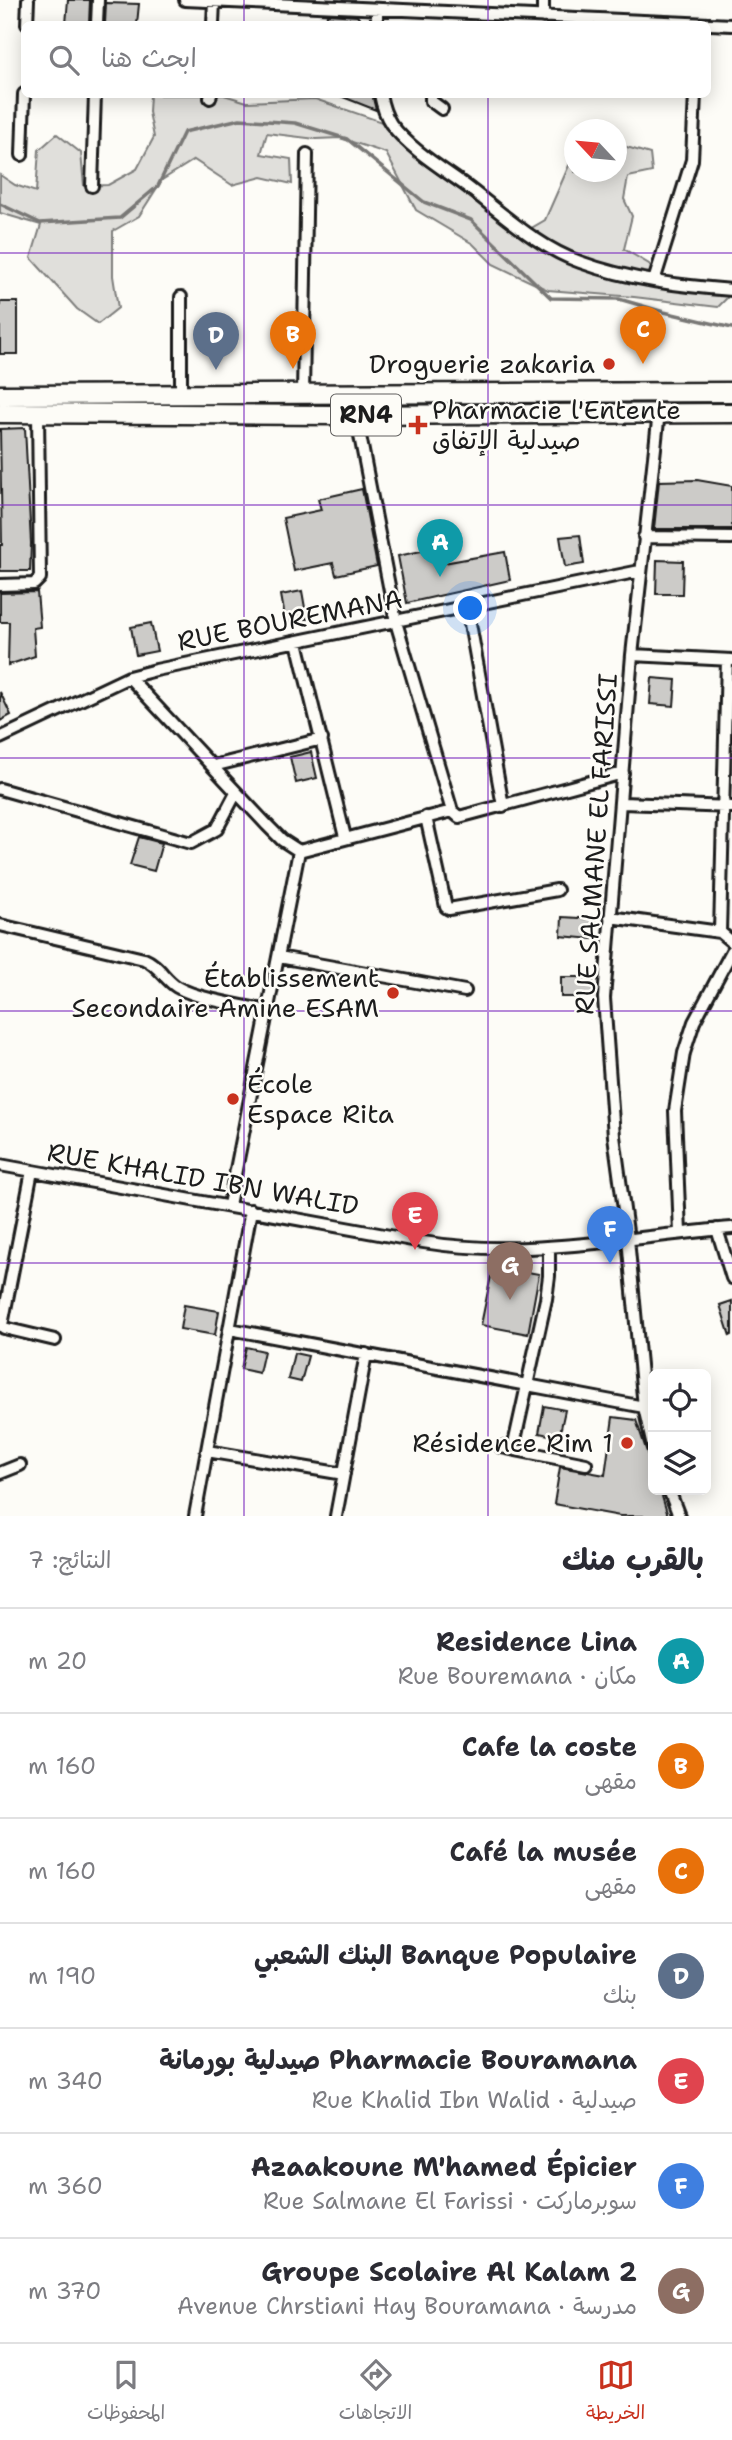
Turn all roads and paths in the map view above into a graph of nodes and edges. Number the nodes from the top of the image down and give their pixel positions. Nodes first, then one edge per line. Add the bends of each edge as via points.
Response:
1 (28, 0) edge
2 (98, 0) edge
3 (185, 0) edge
4 (543, 0) edge
5 (214, 1) edge
6 (229, 1) edge
7 (377, 9) junction
8 (435, 11) junction
9 (543, 17) junction
10 (27, 21) edge
11 (97, 21) edge
12 (213, 21) edge
13 (377, 21) edge
14 (434, 21) edge
15 (631, 21) edge
16 (711, 24) edge
17 (732, 25) edge
18 (24, 98) edge
19 (95, 98) edge
20 (381, 98) edge
21 (431, 98) edge
22 (695, 98) edge
23 (442, 109) dead end
24 (307, 154) dead end
25 (22, 155) dead end
26 (92, 186) dead end
27 (654, 281) junction
28 (732, 290) edge
29 (181, 298) dead end
30 (732, 392) edge
31 (181, 394) junction
32 (303, 395) junction
33 (0, 396) edge
34 (659, 412) junction
35 (0, 413) edge
36 (38, 413) junction
37 (732, 413) edge
38 (356, 415) junction
39 (644, 537) junction
40 (732, 538) edge
41 (640, 571) junction
42 (0, 585) edge
43 (467, 607) junction
44 (396, 622) junction
45 (296, 642) junction
46 (632, 656) junction
47 (730, 660) edge
48 (129, 677) junction
49 (0, 738) edge
50 (322, 739) junction
51 (213, 766) junction
52 (623, 773) junction
53 (0, 789) edge
54 (236, 793) junction
55 (622, 803) junction
56 (503, 806) junction
57 (727, 807) edge
58 (452, 811) junction
59 (426, 817) junction
60 (345, 837) junction
61 (299, 851) junction
62 (557, 890) dead end
63 (610, 917) junction
64 (0, 925) edge
65 (719, 932) junction
66 (732, 942) edge
67 (732, 951) edge
68 (279, 957) junction
69 (465, 991) dead end
70 (268, 1011) junction
71 (0, 1165) edge
72 (32, 1171) junction
73 (229, 1205) junction
74 (251, 1210) junction
75 (732, 1228) edge
76 (718, 1229) junction
77 (680, 1233) junction
78 (628, 1239) junction
79 (549, 1247) junction
80 (732, 1278) edge
81 (230, 1329) junction
82 (55, 1340) dead end
83 (366, 1354) junction
84 (526, 1387) junction
85 (644, 1407) junction
86 (650, 1432) edge
87 (501, 1447) dead end
88 (513, 1449) junction
89 (207, 1451) junction
90 (586, 1464) dead end
91 (20, 1465) dead end
92 (0, 1473) edge
93 (344, 1474) junction
94 (671, 1495) edge
95 (195, 1516) edge
96 (336, 1516) edge
97 (679, 1516) edge

1 - 10 street
2 - 11 street
3 - 5 street
4 - 9 street
5 - 6 street
5 - 12 street
6 - 7 street
7 - 8 street
7 - 13 street
8 - 9 street
8 - 14 street
9 - 15 street
16 - 17 street
18 - 25 street
19 - 26 street
20 - 27 street via 391,124 411,145 534,237 579,262
21 - 23 street
22 - 27 street via 692,160
24 - 32 street
27 - 28 street
29 - 31 street
30 - 32 main road, RN4
31 - 32 main road, RN4
31 - 33 main road, RN4
34 - 37 main road, RN4
34 - 38 main road, RN4
34 - 39 street, RUE SALMANE EL FARISSI
35 - 36 main road, RN4
36 - 38 main road, RN4
36 - 42 street via 40,578
38 - 44 street
39 - 40 street
39 - 41 street, RUE SALMANE EL FARISSI
41 - 43 street, RUE BOUREMANA
41 - 46 street, RUE SALMANE EL FARISSI
43 - 44 street, RUE BOUREMANA
43 - 56 street
44 - 45 street, RUE BOUREMANA
44 - 58 street
45 - 48 street, RUE BOUREMANA
45 - 50 street
46 - 47 street
46 - 52 street, RUE SALMANE EL FARISSI
47 - 57 street
48 - 49 street, RUE BOUREMANA
48 - 51 street
50 - 51 street
50 - 60 street
51 - 54 street
52 - 55 street, RUE SALMANE EL FARISSI
52 - 56 street
53 - 54 street via 191,843 218,829
54 - 61 street
55 - 57 street
55 - 63 street, RUE SALMANE EL FARISSI
56 - 58 street via 459,817
57 - 65 street
58 - 59 street
59 - 60 street
59 - 62 street via 449,909
60 - 61 street
61 - 68 street
63 - 65 street
63 - 78 street, RUE SALMANE EL FARISSI via 604,998 607,1054
64 - 70 street via 144,959 191,993
65 - 66 street
67 - 77 street via 694,1022 684,1053 676,1111
68 - 69 street
68 - 70 street
70 - 73 street
71 - 72 street, RUE KHALID IBN WALID
72 - 73 street, RUE KHALID IBN WALID
72 - 82 street via 2,1325
73 - 74 street, RUE KHALID IBN WALID
74 - 79 street, RUE KHALID IBN WALID via 450,1247
74 - 81 street
75 - 76 street, RUE KHALID IBN WALID
76 - 77 street, RUE KHALID IBN WALID
76 - 80 street
77 - 78 street, RUE KHALID IBN WALID
78 - 79 street, RUE KHALID IBN WALID
78 - 85 street, RUE SALMANE EL FARISSI
79 - 84 street via 550,1276
81 - 83 street
81 - 89 street
83 - 84 street
83 - 93 street
84 - 85 street
84 - 88 street
85 - 86 street, RUE SALMANE EL FARISSI
87 - 88 street
88 - 90 street
89 - 93 street
89 - 95 street
91 - 92 street
93 - 96 street
94 - 97 street

